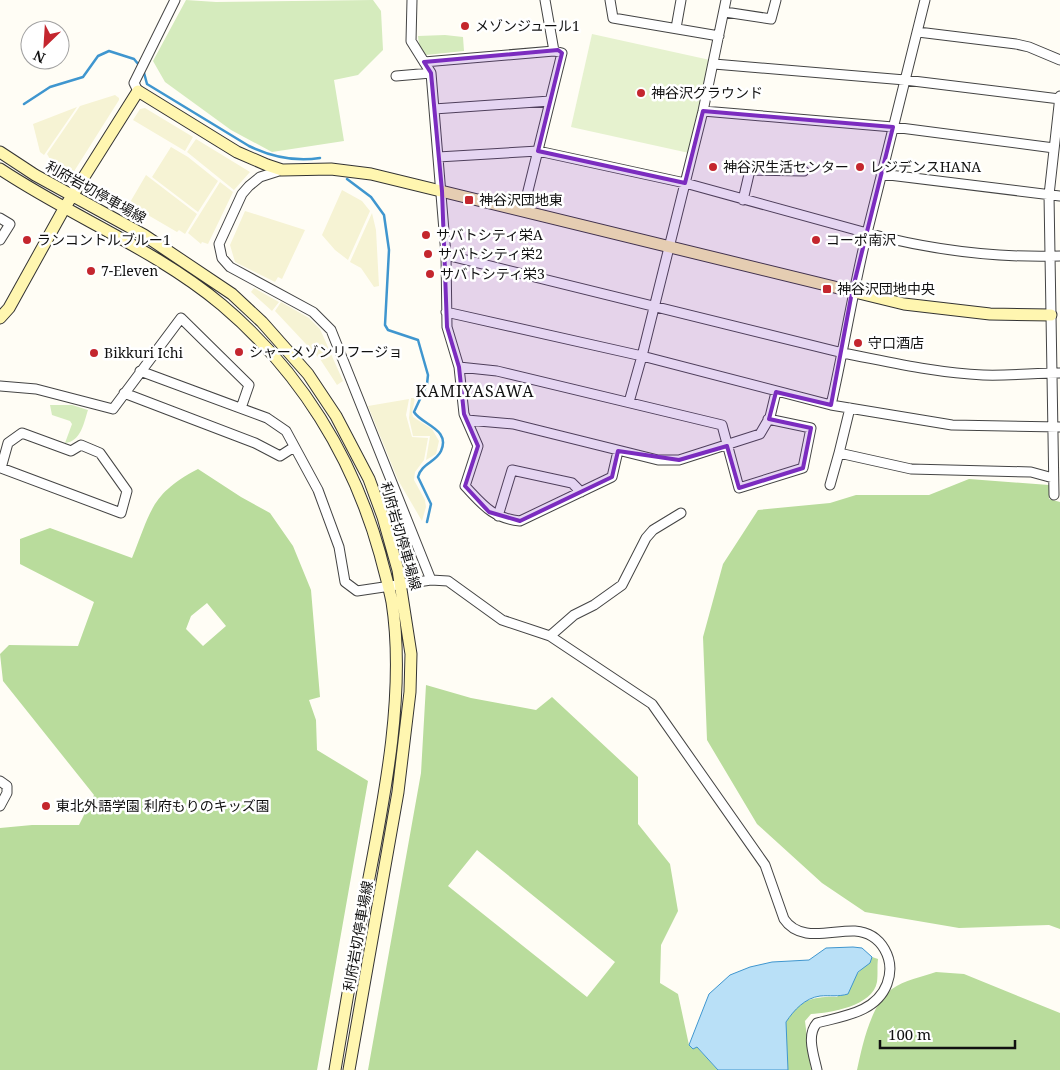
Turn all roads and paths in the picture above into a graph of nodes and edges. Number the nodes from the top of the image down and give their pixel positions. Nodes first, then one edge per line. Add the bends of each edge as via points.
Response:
1 (175, 0) edge
2 (412, 0) edge
3 (545, 0) edge
4 (610, 0) edge
5 (681, 0) edge
6 (726, 0) edge
7 (776, 0) edge
8 (925, 0) edge
9 (724, 12) junction
10 (676, 28) junction
11 (918, 32) junction
12 (719, 36) junction
13 (554, 51) junction
14 (1060, 60) edge
15 (424, 62) junction
16 (714, 64) junction
17 (430, 73) junction
18 (396, 76) dead end
19 (905, 80) junction
20 (138, 90) junction
21 (1060, 98) edge
22 (550, 101) junction
23 (434, 109) junction
24 (703, 111) junction
25 (893, 127) junction
26 (1054, 148) junction
27 (538, 151) junction
28 (0, 152) edge
29 (438, 157) junction
30 (0, 169) edge
31 (282, 170) junction
32 (804, 171) dead end
33 (881, 174) junction
34 (685, 183) junction
35 (442, 191) junction
36 (1049, 195) junction
37 (72, 196) junction
38 (1060, 196) edge
39 (743, 200) junction
40 (65, 207) junction
41 (523, 211) junction
42 (0, 218) edge
43 (867, 233) junction
44 (0, 240) edge
45 (669, 247) junction
46 (446, 255) junction
47 (1060, 256) edge
48 (1050, 257) junction
49 (852, 292) junction
50 (654, 306) junction
51 (446, 312) junction
52 (1056, 315) edge
53 (0, 318) edge
54 (843, 353) junction
55 (642, 356) junction
56 (460, 367) junction
57 (140, 371) junction
58 (1056, 373) edge
59 (0, 386) edge
60 (776, 392) junction
61 (124, 393) junction
62 (629, 402) junction
63 (831, 405) junction
64 (241, 408) junction
65 (850, 408) junction
66 (768, 419) junction
67 (467, 420) junction
68 (1057, 427) edge
69 (4, 442) edge
70 (727, 446) junction
71 (294, 447) junction
72 (618, 451) junction
73 (839, 453) junction
74 (1054, 478) junction
75 (830, 485) dead end
76 (581, 492) junction
77 (1054, 495) dead end
78 (682, 513) dead end
79 (498, 516) junction
80 (431, 580) junction
81 (401, 585) junction
82 (388, 587) junction
83 (550, 636) junction
84 (0, 781) edge
85 (0, 806) edge
86 (335, 1070) edge
87 (349, 1070) edge
88 (817, 1070) edge

1 - 20 street via 134,83
2 - 15 street via 411,41
3 - 13 street
4 - 10 street via 613,18
5 - 10 street
6 - 9 street
7 - 9 street via 771,19
8 - 11 street
9 - 12 street
10 - 12 street
11 - 14 street via 1016,44
11 - 19 street
12 - 16 street
13 - 15 street
13 - 22 street via 562,53
15 - 17 street
16 - 19 street
16 - 24 street
17 - 18 street
17 - 23 street
19 - 21 street
19 - 25 street
20 - 31 main road via 237,152
20 - 37 main road
21 - 26 street
22 - 23 street
22 - 27 street
23 - 29 street
24 - 25 street
24 - 34 street
25 - 26 street
25 - 33 street
26 - 36 street
27 - 29 street
27 - 34 street
27 - 41 street
28 - 37 main road, 利府岩切停車場線
29 - 35 street
30 - 40 main road, 利府岩切停車場線
31 - 35 main road via 352,171
31 - 80 street via 260,177 242,194 219,244 220,251 230,267 313,312 330,330
32 - 39 street via 750,170
33 - 36 street
33 - 43 street
34 - 39 street
34 - 45 street
35 - 41 main road
35 - 46 street
36 - 38 street
36 - 48 street
37 - 40 main road
37 - 81 main road, 利府岩切停車場線 via 144,235 210,278 262,322 288,350 336,416 369,479
39 - 43 street
40 - 53 main road via 14,300
40 - 82 main road, 利府岩切停車場線 via 192,282 222,304 278,358 324,422 357,485
41 - 45 main road
42 - 44 street via 10,224
43 - 48 street via 951,251
43 - 49 street
45 - 49 main road
45 - 50 street
46 - 50 street
46 - 51 street
47 - 48 street
48 - 52 street
49 - 52 main road via 961,312
49 - 54 street
50 - 54 street
50 - 55 street
51 - 55 street
51 - 56 street via 447,327
52 - 58 street
54 - 58 street via 935,371 985,375
54 - 63 street
55 - 60 street
55 - 62 street
56 - 62 street via 497,371
56 - 67 street
57 - 61 street
57 - 64 street
57 - 64 street via 180,318 249,385
58 - 68 street
59 - 61 street via 36,389 113,410
60 - 63 street
60 - 66 street
61 - 71 street via 255,443 280,456
62 - 70 street via 722,425
63 - 65 street
64 - 71 street via 277,424 286,431
65 - 68 street via 952,424
65 - 73 street
66 - 70 street via 760,434
66 - 70 street via 811,428 803,468 739,488
67 - 72 street via 513,424
67 - 79 street via 478,446 465,486 489,512
68 - 74 street
69 - 69 street via 22,433 71,451 81,445 100,453 127,491 121,513 1,468
70 - 72 street via 679,460 658,460
71 - 82 street via 318,490 339,548 346,582 357,591
72 - 76 street via 612,477
73 - 74 street via 911,469 1031,472
73 - 75 street
74 - 77 street
76 - 79 street via 520,521
76 - 79 street via 572,483 512,470
78 - 83 street via 653,530 646,538 622,585 574,615
80 - 81 street
80 - 83 street via 448,581 502,620
81 - 82 street
81 - 87 main road, 利府岩切停車場線 via 411,654 407,731
82 - 86 main road, 利府岩切停車場線 via 395,637 393,724
83 - 88 street via 652,704 765,865 789,926 810,934 865,933 887,951 890,974 879,997 870,1006 850,1015 814,1026 812,1040
84 - 85 street via 6,786 7,794

